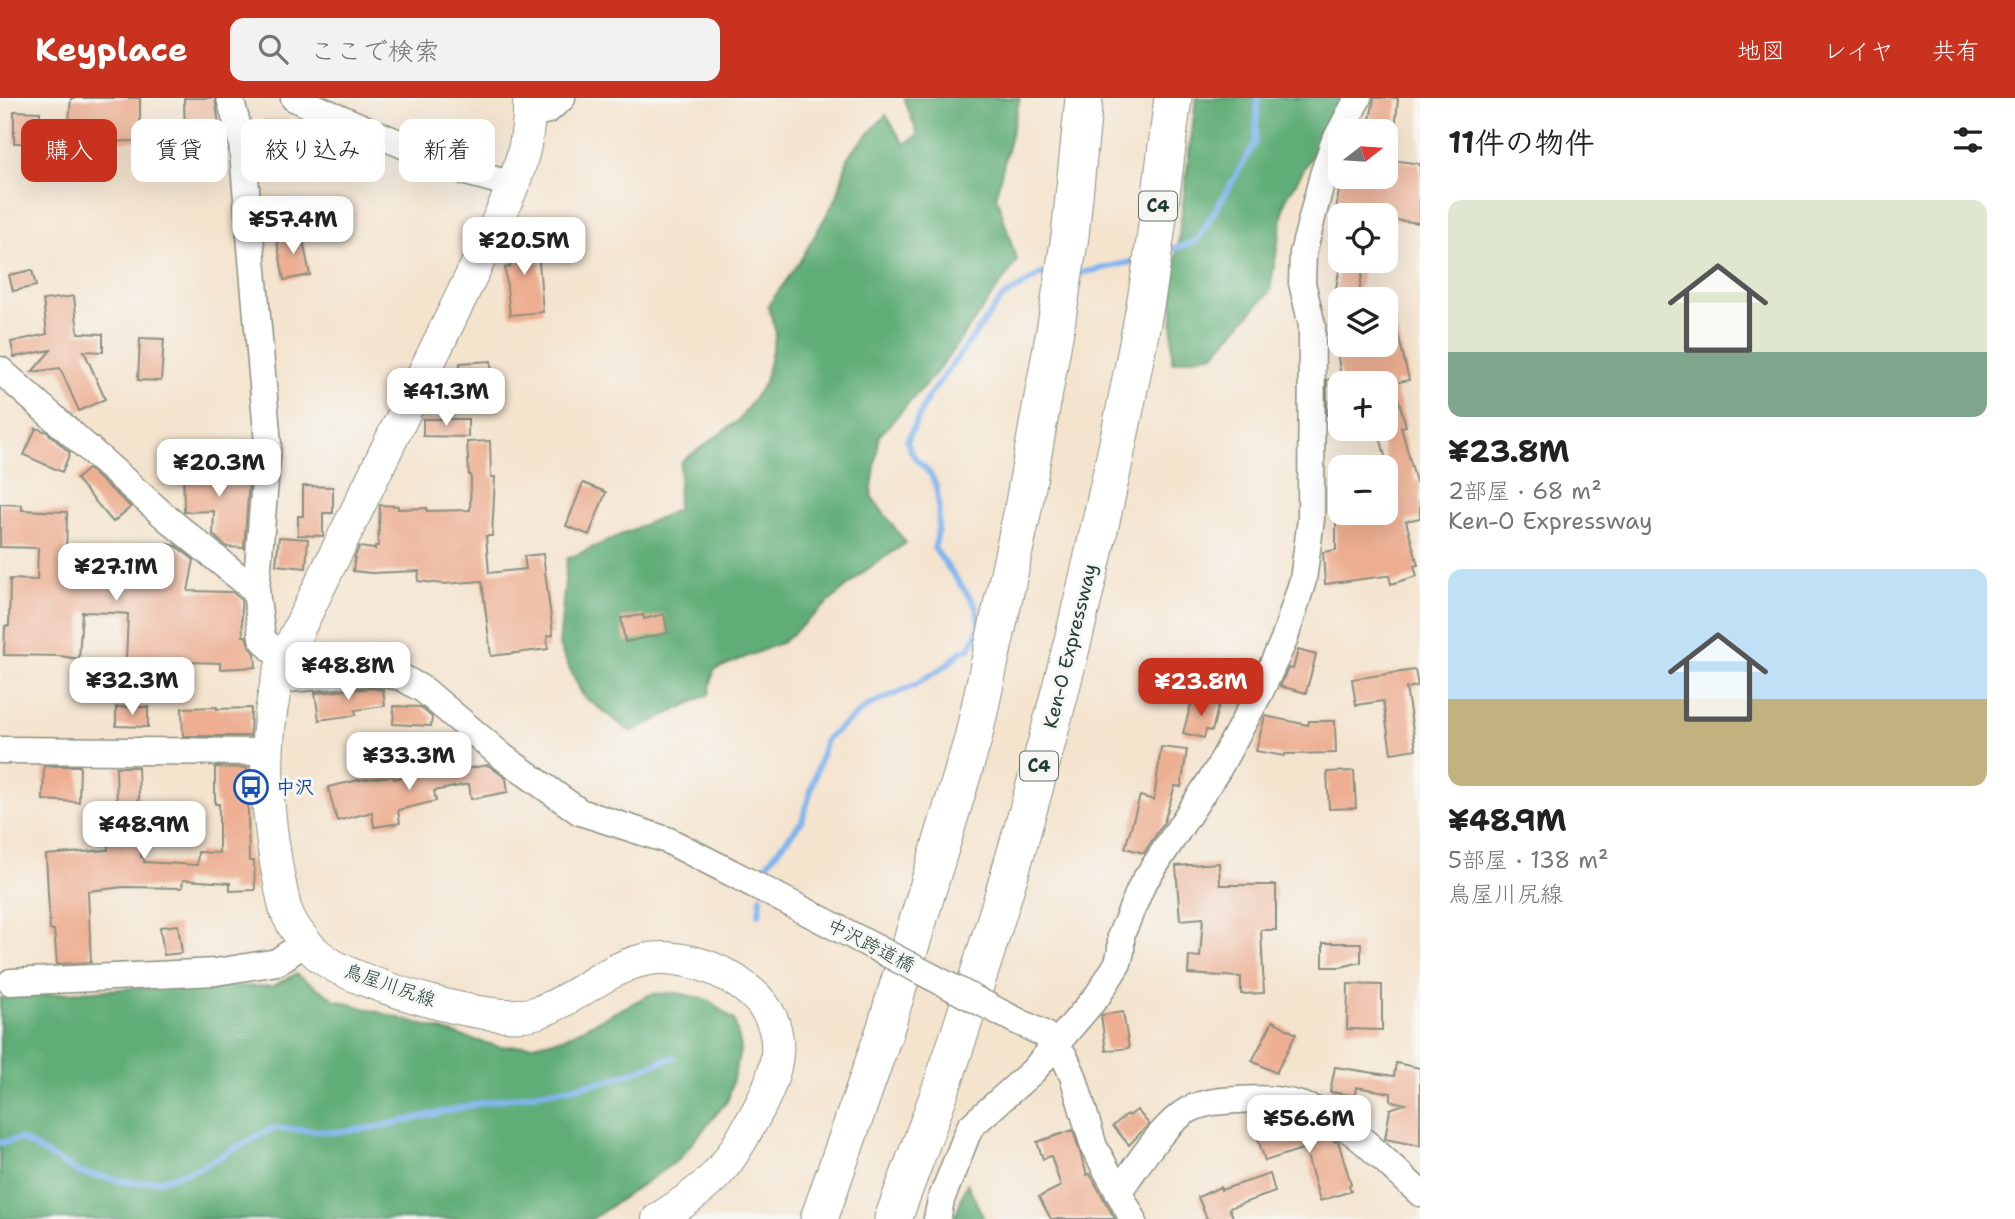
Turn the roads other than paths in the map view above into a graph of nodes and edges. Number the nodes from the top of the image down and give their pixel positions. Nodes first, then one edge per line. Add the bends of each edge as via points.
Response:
1 (230, 98) edge
2 (294, 98) edge
3 (562, 98) edge
4 (1084, 98) edge
5 (1358, 98) edge
6 (1172, 104) edge
7 (529, 106) edge
8 (514, 185) junction
9 (2, 379) edge
10 (256, 591) junction
11 (280, 670) junction
12 (0, 750) edge
13 (267, 752) junction
14 (306, 942) junction
15 (11, 982) dead end
16 (1054, 1045) junction
17 (1118, 1192) junction
18 (1420, 1193) edge
19 (658, 1219) edge
20 (819, 1219) edge
21 (893, 1219) edge
22 (937, 1219) edge
23 (1133, 1219) edge

1 - 10 street via 242,142 268,444
2 - 8 street via 466,172
3 - 7 street via 548,110
4 - 20 highway via 1056,324 1025,500 973,739 885,1030
5 - 16 street via 1334,143 1303,253 1302,283 1312,326 1312,474 1311,519 1297,602 1260,692 1218,769 1142,885 1121,935 1118,963 1098,995
6 - 21 highway, Ken-O Expressway / C4 via 1145,303 1089,571 987,945
7 - 8 main road, 鳥屋川尻線 via 526,143
8 - 11 main road, 鳥屋川尻線
9 - 10 street
10 - 11 street via 262,638
11 - 13 main road, 鳥屋川尻線
11 - 16 street, 中沢跨道橋, bridge via 401,677 431,695 503,757 580,811 667,840 1044,1034
12 - 13 street
13 - 14 main road, 鳥屋川尻線 via 273,841 283,899 288,917
14 - 15 street via 277,962 216,972
14 - 19 main road, 鳥屋川尻線 via 348,972 414,995 502,1016 543,1010 621,966 651,958 709,967 747,988 774,1023 778,1048 773,1077 754,1119 724,1166 694,1195
16 - 17 street via 1073,1076 1094,1147
16 - 22 street via 970,1127
17 - 18 street via 1153,1144 1184,1112 1199,1104 1256,1098 1306,1104 1326,1113
17 - 23 street

